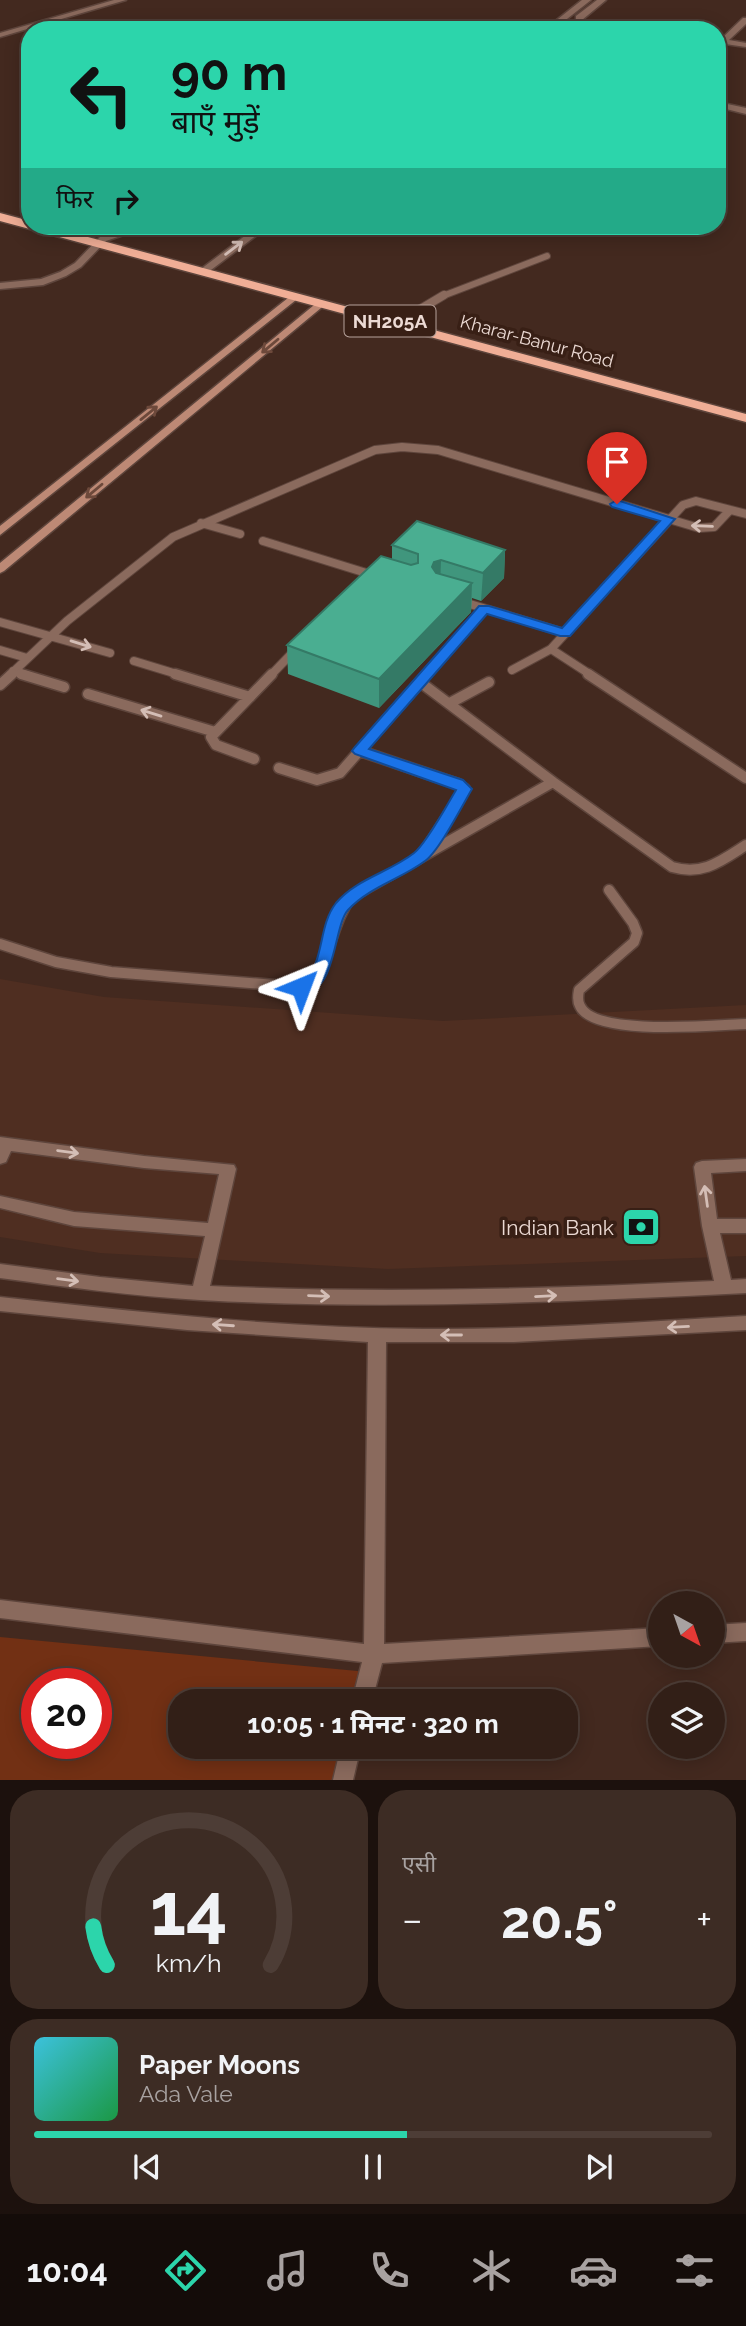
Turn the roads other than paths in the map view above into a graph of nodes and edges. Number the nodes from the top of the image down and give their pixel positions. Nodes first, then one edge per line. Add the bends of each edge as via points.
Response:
1 (122, 0) edge
2 (587, 0) edge
3 (602, 0) edge
4 (746, 20) edge
5 (49, 21) edge
6 (560, 21) edge
7 (575, 21) edge
8 (21, 29) edge
9 (0, 35) edge
10 (726, 38) edge
11 (726, 43) edge
12 (746, 45) edge
13 (726, 107) edge
14 (746, 111) edge
15 (726, 115) edge
16 (746, 119) edge
17 (0, 217) edge
18 (21, 222) edge
19 (68, 235) edge
20 (112, 235) edge
21 (252, 235) edge
22 (97, 243) junction
23 (547, 256) dead end
24 (204, 271) junction
25 (0, 286) edge
26 (296, 296) junction
27 (322, 303) junction
28 (397, 323) junction
29 (746, 418) edge
30 (730, 510) junction
31 (746, 514) edge
32 (668, 519) junction
33 (201, 523) junction
34 (0, 532) edge
35 (240, 534) dead end
36 (263, 541) dead end
37 (0, 569) edge
38 (369, 573) junction
39 (391, 580) edge
40 (360, 583) edge
41 (450, 598) edge
42 (484, 609) junction
43 (0, 622) edge
44 (565, 633) junction
45 (52, 635) junction
46 (305, 640) edge
47 (551, 649) junction
48 (0, 650) edge
49 (110, 653) dead end
50 (27, 658) junction
51 (134, 660) dead end
52 (512, 670) dead end
53 (13, 671) junction
54 (420, 682) junction
55 (488, 682) dead end
56 (0, 685) edge
57 (64, 687) dead end
58 (88, 694) dead end
59 (250, 697) junction
60 (450, 703) junction
61 (215, 733) junction
62 (360, 751) junction
63 (254, 759) dead end
64 (279, 768) dead end
65 (746, 778) edge
66 (554, 782) junction
67 (746, 845) edge
68 (422, 856) junction
69 (609, 890) dead end
70 (0, 944) edge
71 (746, 1024) edge
72 (2, 1148) edge
73 (746, 1165) edge
74 (0, 1202) edge
75 (710, 1226) junction
76 (746, 1226) edge
77 (214, 1230) junction
78 (0, 1271) edge
79 (746, 1286) edge
80 (724, 1287) junction
81 (200, 1293) junction
82 (0, 1304) edge
83 (746, 1324) edge
84 (377, 1335) junction
85 (0, 1609) edge
86 (746, 1632) edge
87 (725, 1633) edge
88 (648, 1638) edge
89 (374, 1654) junction
90 (365, 1689) edge
91 (348, 1759) edge
92 (343, 1780) edge

1 - 5 street
2 - 6 street
3 - 7 street
4 - 10 street
8 - 9 street
11 - 12 street
13 - 14 street
15 - 16 street
17 - 18 highway, Kharar-Banur Road / NH205A
19 - 22 highway, Kharar-Banur Road / NH205A
20 - 22 street
24 -> 21 street
22 - 24 highway, Kharar-Banur Road / NH205A
22 - 25 street via 63,274 43,282
23 - 28 lane via 440,296
24 - 26 highway, Kharar-Banur Road / NH205A
26 - 27 highway, Kharar-Banur Road / NH205A
34 -> 26 main road
27 - 28 highway, Kharar-Banur Road / NH205A
27 -> 37 main road
28 - 29 highway, Kharar-Banur Road / NH205A
30 - 31 lane
30 - 32 lane via 695,501
30 -> 32 lane via 707,529
32 - 33 lane via 438,450 400,446 366,453
32 - 44 lane
33 - 35 lane
33 - 45 lane via 149,554
36 - 38 lane
38 - 39 lane
38 - 40 lane
41 - 42 lane
42 - 44 lane
42 - 54 lane
43 - 45 lane
44 - 47 lane
45 -> 49 lane
45 - 50 lane
46 - 59 lane
47 - 52 lane
47 - 65 lane
48 - 50 lane
50 - 53 lane
51 - 59 lane
53 - 56 lane
53 - 57 lane
54 - 60 lane
54 - 62 lane
55 - 60 lane
61 -> 58 lane
59 - 61 lane
60 - 66 lane
61 - 63 lane via 211,741 216,745
62 - 64 lane via 325,782
62 - 68 lane via 465,789
66 - 67 lane via 684,871 706,870
66 - 68 lane
68 - 70 lane via 366,887 343,906 322,968 313,981 301,987 111,972 56,962
69 - 71 lane via 637,933 634,942 579,990 581,1010 615,1026
72 -> 77 street via 229,1170
75 -> 73 street via 702,1167
74 - 77 street via 74,1219
75 - 76 street
75 - 80 street
77 - 81 street
78 -> 81 street
79 - 80 street
81 -> 80 street via 520,1297
84 -> 82 street
83 -> 84 street
84 - 89 street
85 - 89 street
86 - 87 street
88 - 89 street
89 - 90 street
91 - 92 street

